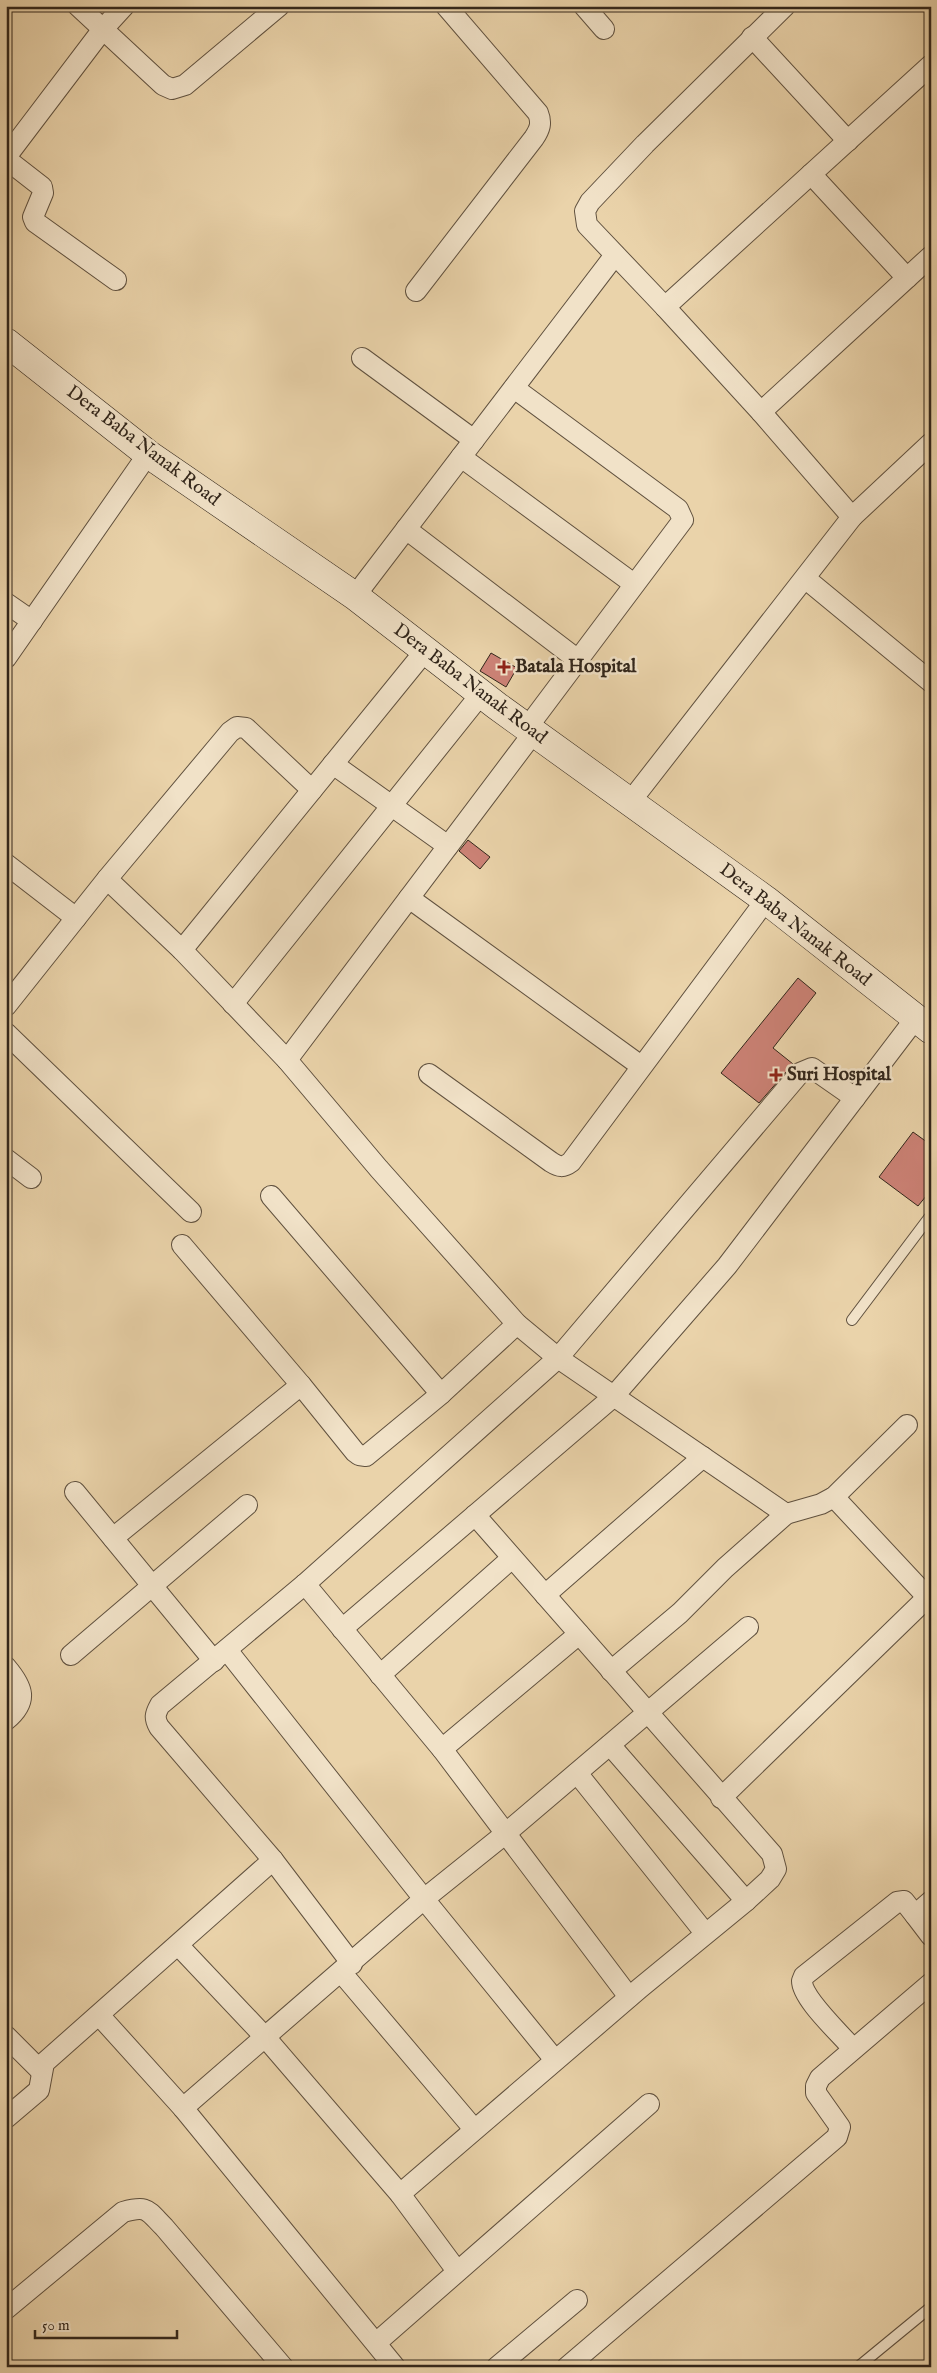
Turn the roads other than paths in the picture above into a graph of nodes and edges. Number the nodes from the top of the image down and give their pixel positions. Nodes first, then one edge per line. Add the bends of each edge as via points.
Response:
1 (78, 6) edge
2 (124, 6) edge
3 (279, 6) edge
4 (446, 6) edge
5 (584, 6) edge
6 (773, 10) edge
7 (103, 29) junction
8 (604, 29) dead end
9 (752, 37) junction
10 (931, 65) edge
11 (848, 140) junction
12 (6, 158) edge
13 (811, 174) junction
14 (615, 255) junction
15 (931, 256) edge
16 (907, 278) junction
17 (116, 280) dead end
18 (416, 292) dead end
19 (665, 307) junction
20 (6, 342) edge
21 (362, 358) dead end
22 (514, 388) junction
23 (760, 412) junction
24 (474, 440) junction
25 (931, 443) edge
26 (148, 454) junction
27 (461, 457) junction
28 (852, 517) junction
29 (406, 529) junction
30 (806, 579) junction
31 (634, 584) junction
32 (355, 596) junction
33 (6, 603) edge
34 (32, 622) junction
35 (426, 651) junction
36 (6, 658) edge
37 (578, 660) junction
38 (931, 682) edge
39 (481, 694) junction
40 (530, 730) junction
41 (333, 764) junction
42 (312, 790) junction
43 (630, 802) junction
44 (392, 806) junction
45 (448, 846) junction
46 (6, 864) edge
47 (107, 879) junction
48 (409, 898) junction
49 (766, 900) junction
50 (76, 918) junction
51 (182, 950) junction
52 (233, 1004) junction
53 (6, 1006) edge
54 (923, 1024) edge
55 (6, 1033) edge
56 (287, 1060) junction
57 (641, 1066) junction
58 (429, 1074) dead end
59 (854, 1098) junction
60 (6, 1159) edge
61 (31, 1178) dead end
62 (271, 1196) dead end
63 (191, 1212) dead end
64 (931, 1215) edge
65 (182, 1245) dead end
66 (852, 1320) dead end
67 (517, 1324) junction
68 (558, 1358) junction
69 (301, 1385) junction
70 (441, 1394) junction
71 (613, 1397) junction
72 (907, 1425) dead end
73 (703, 1457) junction
74 (75, 1492) dead end
75 (834, 1497) junction
76 (247, 1505) dead end
77 (786, 1514) junction
78 (474, 1515) junction
79 (113, 1538) junction
80 (512, 1558) junction
81 (305, 1584) junction
82 (151, 1585) junction
83 (545, 1595) junction
84 (930, 1597) edge
85 (748, 1627) dead end
86 (342, 1629) junction
87 (579, 1634) junction
88 (70, 1655) dead end
89 (221, 1656) junction
90 (6, 1667) edge
91 (611, 1671) junction
92 (380, 1675) junction
93 (649, 1712) junction
94 (6, 1720) edge
95 (610, 1745) junction
96 (442, 1749) junction
97 (577, 1773) junction
98 (721, 1798) junction
99 (505, 1834) junction
100 (273, 1860) junction
101 (424, 1899) junction
102 (746, 1901) junction
103 (931, 1901) edge
104 (915, 1915) junction
105 (705, 1933) junction
106 (931, 1936) edge
107 (178, 1945) junction
108 (346, 1968) junction
109 (931, 1984) edge
110 (629, 1997) junction
111 (99, 2015) junction
112 (6, 2036) edge
113 (265, 2037) junction
114 (853, 2049) junction
115 (555, 2060) junction
116 (41, 2071) junction
117 (649, 2104) dead end
118 (183, 2108) junction
119 (6, 2118) edge
120 (474, 2130) junction
121 (400, 2194) junction
122 (456, 2271) junction
123 (577, 2300) dead end
124 (931, 2307) edge
125 (6, 2309) edge
126 (376, 2343) junction
127 (283, 2367) edge
128 (395, 2367) edge
129 (497, 2367) edge
130 (567, 2367) edge
131 (858, 2367) edge

1 - 7 street
2 - 7 street
3 - 7 street via 179,88 172,89 163,85
4 - 18 street via 538,113 541,121 540,130
5 - 8 street
6 - 9 street
7 - 12 street
9 - 11 street
9 - 14 street via 590,202 585,211 587,225
10 - 11 street
11 - 13 street
12 - 17 street via 42,186 43,193 33,217 35,222
13 - 16 street
13 - 19 street
14 - 19 street
14 - 22 street
15 - 16 street
16 - 23 street
19 - 23 street
20 - 26 main road, Dera Baba Nanak Road
21 - 24 street
22 - 24 street
22 - 31 street via 682,514 680,525
23 - 28 street
24 - 27 street
25 - 28 street
26 - 32 main road, Dera Baba Nanak Road
26 - 34 street
27 - 29 street
27 - 31 street
28 - 30 street
29 - 32 street
29 - 37 street
30 - 38 street
30 - 43 street
31 - 37 street
32 - 35 main road, Dera Baba Nanak Road
33 - 34 street
34 - 36 street
35 - 39 main road, Dera Baba Nanak Road
35 - 41 street
37 - 40 street
39 - 40 main road, Dera Baba Nanak Road
39 - 44 street
40 - 43 main road, Dera Baba Nanak Road
40 - 45 street
41 - 42 street
41 - 44 street
42 - 47 street via 246,728 237,727
42 - 51 street
43 - 49 main road, Dera Baba Nanak Road
44 - 45 street
44 - 52 street
45 - 48 street
46 - 50 street
47 - 50 street
47 - 51 street
48 - 56 street
48 - 57 street
49 - 54 main road, Dera Baba Nanak Road
49 - 57 street
50 - 53 street
51 - 52 street
52 - 56 street
54 - 59 street
55 - 63 street
56 - 67 street
57 - 58 street via 565,1166 550,1162
59 - 68 street via 812,1068 800,1073
59 - 71 street via 727,1266
60 - 61 street
62 - 70 street
64 - 66 lane
65 - 69 street
67 - 68 street
67 - 70 street
68 - 71 street
68 - 81 street
69 - 70 street via 355,1452 366,1456
69 - 79 street
71 - 73 street
71 - 78 street
72 - 75 street
73 - 77 street
73 - 83 street
74 - 79 street
75 - 77 street
75 - 84 street
76 - 82 street
77 - 91 street via 680,1613
78 - 80 street
78 - 86 street
79 - 82 street
80 - 83 street
80 - 92 street
81 - 86 street
81 - 89 street
82 - 88 street
82 - 89 street
83 - 87 street
84 - 98 street
85 - 93 street
86 - 92 street
87 - 91 street
87 - 96 street
89 - 100 street via 160,1705 155,1719
89 - 101 street
90 - 94 street via 22,1692 15,1713
91 - 93 street
92 - 96 street
93 - 95 street
93 - 98 street
95 - 97 street
95 - 102 street
96 - 99 street
97 - 99 street
97 - 105 street
98 - 102 street via 775,1861 774,1875
99 - 101 street
99 - 110 street
100 - 107 street
100 - 108 street
101 - 108 street
101 - 115 street
102 - 105 street
103 - 104 street
104 - 106 street
104 - 114 street via 904,1901 897,1902 804,1976 804,1990
105 - 110 street
107 - 111 street
107 - 113 street
108 - 113 street
108 - 120 street
109 - 114 street
110 - 115 street
111 - 116 street via 48,2060
111 - 118 street
112 - 116 street
113 - 118 street
113 - 121 street
114 - 130 street via 820,2078 816,2086 816,2093 840,2128 837,2137
115 - 120 street
116 - 119 street via 42,2082 38,2090
117 - 122 street
118 - 126 street
120 - 121 street
121 - 122 street
122 - 126 street
123 - 129 street
124 - 131 lane
125 - 127 street via 123,2212 139,2207 147,2210 164,2227
126 - 128 street

